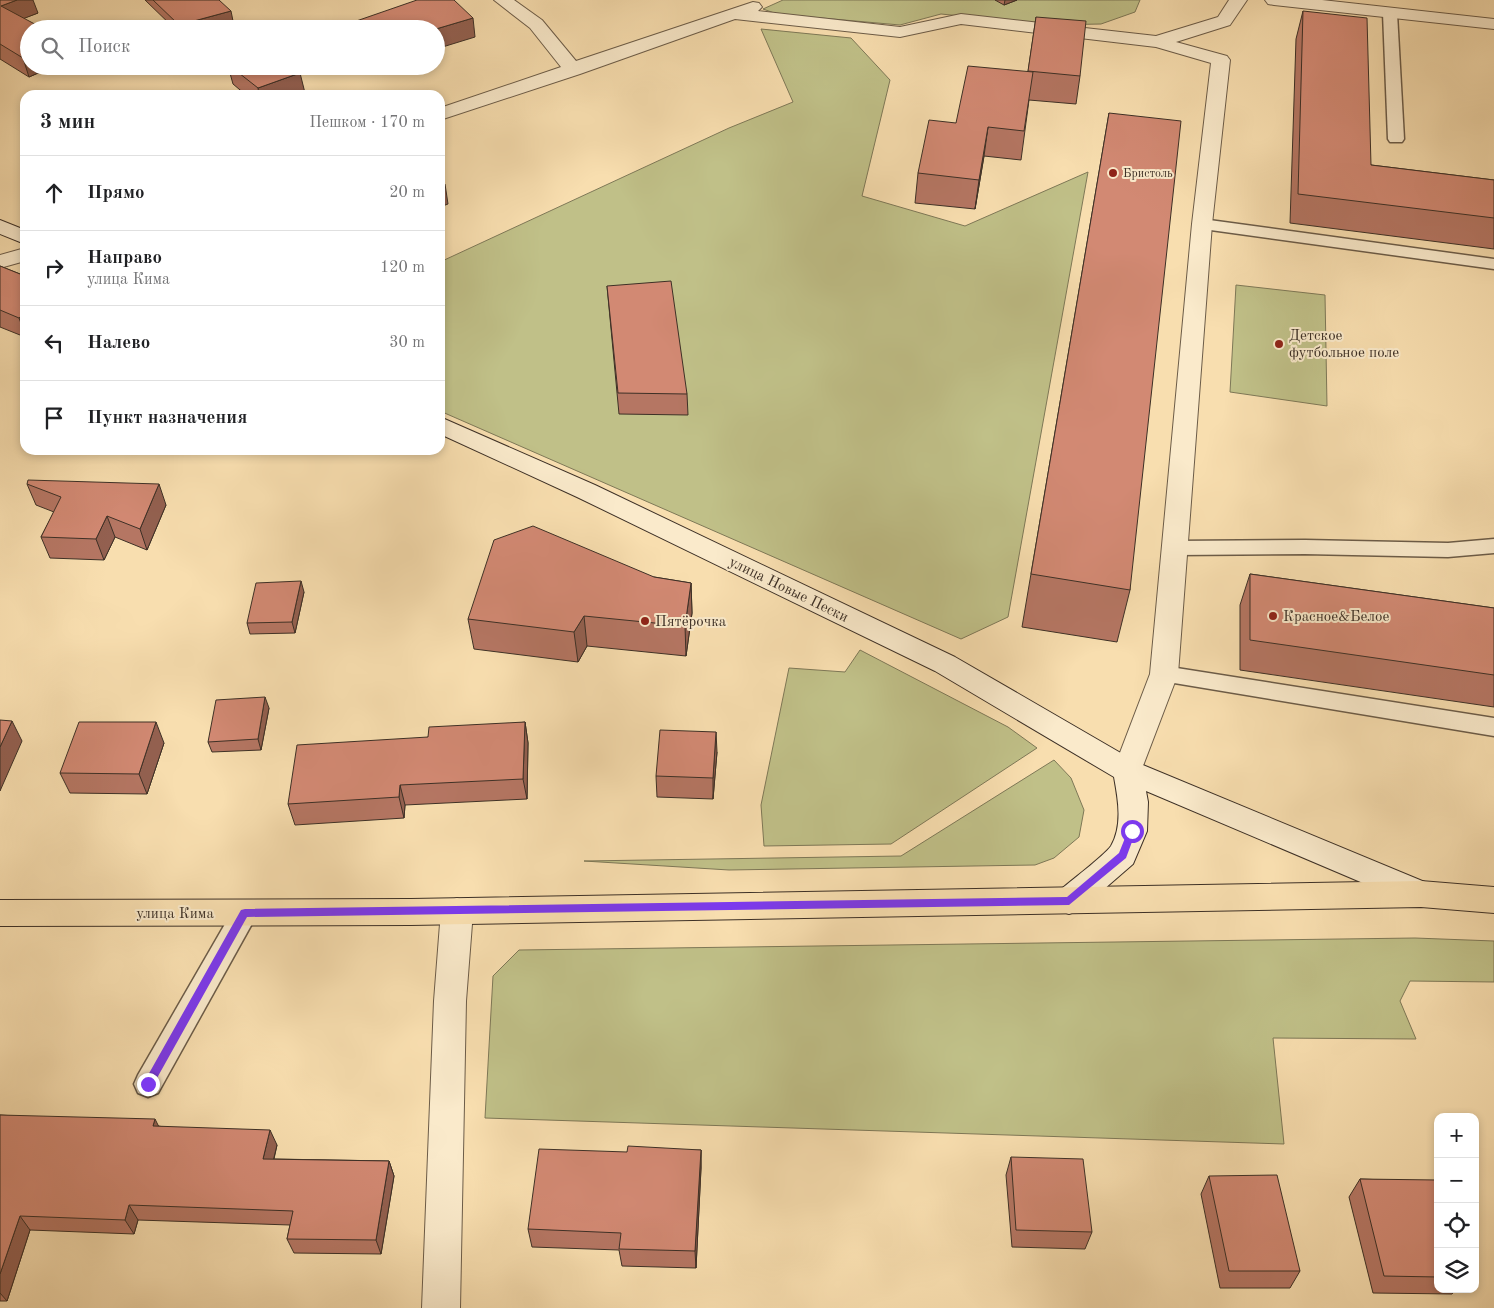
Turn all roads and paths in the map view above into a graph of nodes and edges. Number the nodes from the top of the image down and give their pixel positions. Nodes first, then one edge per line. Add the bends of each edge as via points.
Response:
1 (503, 0) edge
2 (770, 0) edge
3 (1238, 0) edge
4 (1274, 0) edge
5 (1390, 13) junction
6 (737, 14) junction
7 (1494, 24) edge
8 (1157, 42) junction
9 (573, 70) junction
10 (445, 112) edge
11 (1396, 139) dead end
12 (1202, 224) junction
13 (0, 226) edge
14 (20, 236) edge
15 (20, 256) edge
16 (0, 262) edge
17 (1494, 264) edge
18 (445, 427) edge
19 (1494, 546) edge
20 (1175, 548) junction
21 (1164, 674) junction
22 (1494, 727) edge
23 (1128, 771) junction
24 (1421, 894) junction
25 (1494, 900) edge
26 (1069, 901) junction
27 (457, 911) junction
28 (0, 913) edge
29 (245, 913) junction
30 (148, 1084) dead end
31 (441, 1308) edge

1 - 9 street via 536,24
2 - 6 street
3 - 8 street via 1224,21
4 - 5 street
5 - 7 street
5 - 11 lane
6 - 8 street via 900,32 962,19
6 - 9 street
8 - 12 street via 1221,60
9 - 10 street
12 - 17 lane
12 - 20 street
13 - 14 street
15 - 16 street
18 - 23 street, улица Новые Пески via 586,491 946,664
19 - 20 lane via 1448,550
20 - 21 street
21 - 22 lane
21 - 23 street
23 - 24 street, улица Новые Пески
23 - 26 street via 1133,802 1132,831 1122,855
24 - 25 main road, улица Кима
24 - 26 main road, улица Кима
26 - 27 main road, улица Кима
27 - 29 main road, улица Кима
27 - 31 street via 450,1001
28 - 29 main road, улица Кима
29 - 30 lane

